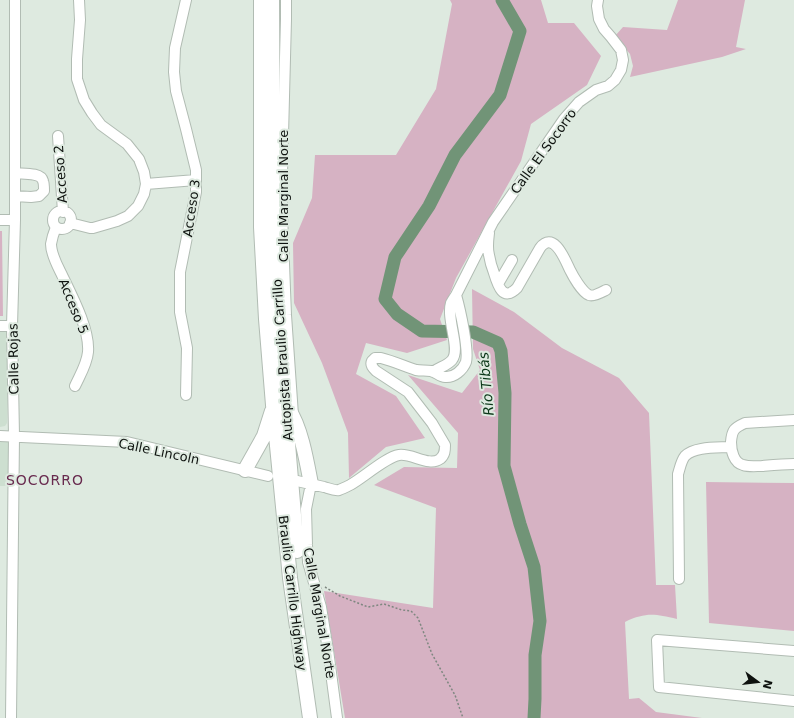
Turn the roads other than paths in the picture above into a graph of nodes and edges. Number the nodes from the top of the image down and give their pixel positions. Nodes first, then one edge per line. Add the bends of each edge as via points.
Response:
1 (15, 0) edge
2 (79, 0) edge
3 (186, 0) edge
4 (261, 0) edge
5 (272, 0) edge
6 (286, 0) edge
7 (598, 0) edge
8 (58, 136) dead end
9 (15, 174) junction
10 (61, 178) junction
11 (43, 180) junction
12 (196, 180) junction
13 (146, 184) junction
14 (62, 189) junction
15 (44, 191) junction
16 (15, 196) junction
17 (63, 212) junction
18 (0, 220) edge
19 (15, 220) junction
20 (493, 222) junction
21 (70, 223) junction
22 (56, 227) junction
23 (512, 260) dead end
24 (498, 284) junction
25 (606, 290) dead end
26 (456, 295) junction
27 (0, 326) edge
28 (12, 326) junction
29 (433, 372) junction
30 (75, 386) dead end
31 (186, 395) dead end
32 (284, 408) junction
33 (794, 420) edge
34 (0, 436) edge
35 (14, 436) junction
36 (731, 447) junction
37 (794, 464) edge
38 (246, 470) junction
39 (268, 476) dead end
40 (304, 483) junction
41 (679, 579) dead end
42 (794, 651) edge
43 (794, 701) edge
44 (11, 718) edge
45 (310, 718) edge
46 (320, 718) edge
47 (337, 718) edge

1 - 9 street, Calle Rojas
2 - 13 street via 77,79 84,100 101,125 127,144 139,159
3 - 12 street, Acceso 3 via 175,48 174,72
4 - 32 highway, Autopista Braulio Carrillo via 261,227 266,319
5 - 32 highway, Autopista Braulio Carrillo via 275,268
6 - 32 street, Calle Marginal Norte via 282,174 286,315
7 - 20 street, Calle El Socorro via 598,19 621,50 621,70 615,80 579,102 564,119
8 - 10 street, Acceso 2
9 - 11 street via 37,175
9 - 16 street, Calle Rojas
10 - 11 street
10 - 14 street, Acceso 2
11 - 15 street
12 - 13 street
12 - 31 street, Acceso 3 via 196,192 180,272 180,312 187,348
13 - 21 street via 138,206 128,216 93,228
14 - 15 street
14 - 17 street, Acceso 2
15 - 16 street via 39,196
16 - 19 street, Calle Rojas
17 - 21 street via 70,216
17 - 22 street via 54,217
18 - 19 street
19 - 28 street, Calle Rojas
20 - 24 street via 488,242 489,255
20 - 26 street, Calle El Socorro
21 - 22 street via 64,229
22 - 30 street, Acceso 5 via 51,246 88,339 86,362
23 - 24 street
24 - 25 street via 505,294 514,292 542,244 552,243 561,252 578,285 588,295
26 - 29 street, Calle El Socorro via 451,302 449,317 455,347 454,357
26 - 29 street via 466,345 466,362 458,373 450,377
27 - 28 street
28 - 35 street, Calle Rojas
29 - 40 street via 381,358 375,358 371,363 376,371 408,392 420,407 445,445 443,457 432,462 409,455 399,455 338,490
32 - 38 highway via 264,436
32 - 40 highway via 303,447
32 - 45 highway, Autopista Braulio Carrillo via 290,578
32 - 46 highway, Autopista Braulio Carrillo via 299,578
33 - 36 street via 745,423 738,426 732,435
34 - 35 street, Calle Lincoln
35 - 38 street, Calle Lincoln via 127,442
35 - 44 street, Calle Rojas
36 - 37 street via 733,456 743,465
36 - 41 street via 693,451 681,464 678,474
38 - 39 street
40 - 47 street, Calle Marginal Norte via 308,562 328,650
42 - 43 street via 657,640 659,687

